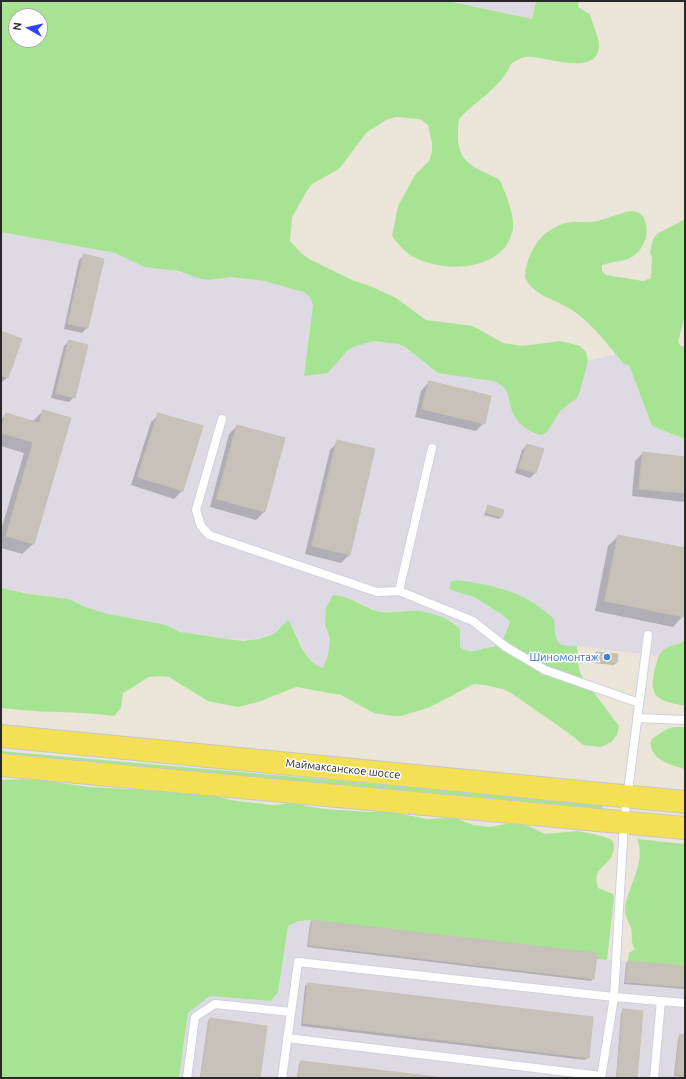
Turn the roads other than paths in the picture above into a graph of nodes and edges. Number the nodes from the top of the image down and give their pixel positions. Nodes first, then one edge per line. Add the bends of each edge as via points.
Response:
1 (222, 419) dead end
2 (432, 448) dead end
3 (399, 591) junction
4 (648, 635) dead end
5 (640, 703) junction
6 (638, 718) junction
7 (685, 720) edge
8 (1, 736) edge
9 (1, 765) edge
10 (628, 797) junction
11 (685, 802) edge
12 (624, 822) junction
13 (685, 828) edge
14 (614, 997) junction
15 (660, 1001) junction
16 (685, 1003) edge
17 (291, 1012) junction
18 (287, 1038) junction
19 (601, 1077) edge
20 (187, 1078) edge
21 (282, 1078) edge
22 (654, 1078) edge

1 - 3 lane via 196,510 201,526 209,535 376,592
2 - 3 lane
3 - 5 lane via 474,621 506,647 545,670
4 - 5 lane
5 - 6 lane
6 - 7 lane
6 - 10 lane
8 - 10 main road, Маймаксанское шоссе
9 - 12 main road
10 - 11 main road, Маймаксанское шоссе
10 - 12 lane
12 - 13 main road
12 - 14 lane
14 - 15 lane
14 - 17 lane via 298,962
14 - 19 lane
15 - 16 lane
15 - 22 lane
17 - 18 lane
17 - 20 lane via 215,1004 195,1017
18 - 19 lane
18 - 21 lane

